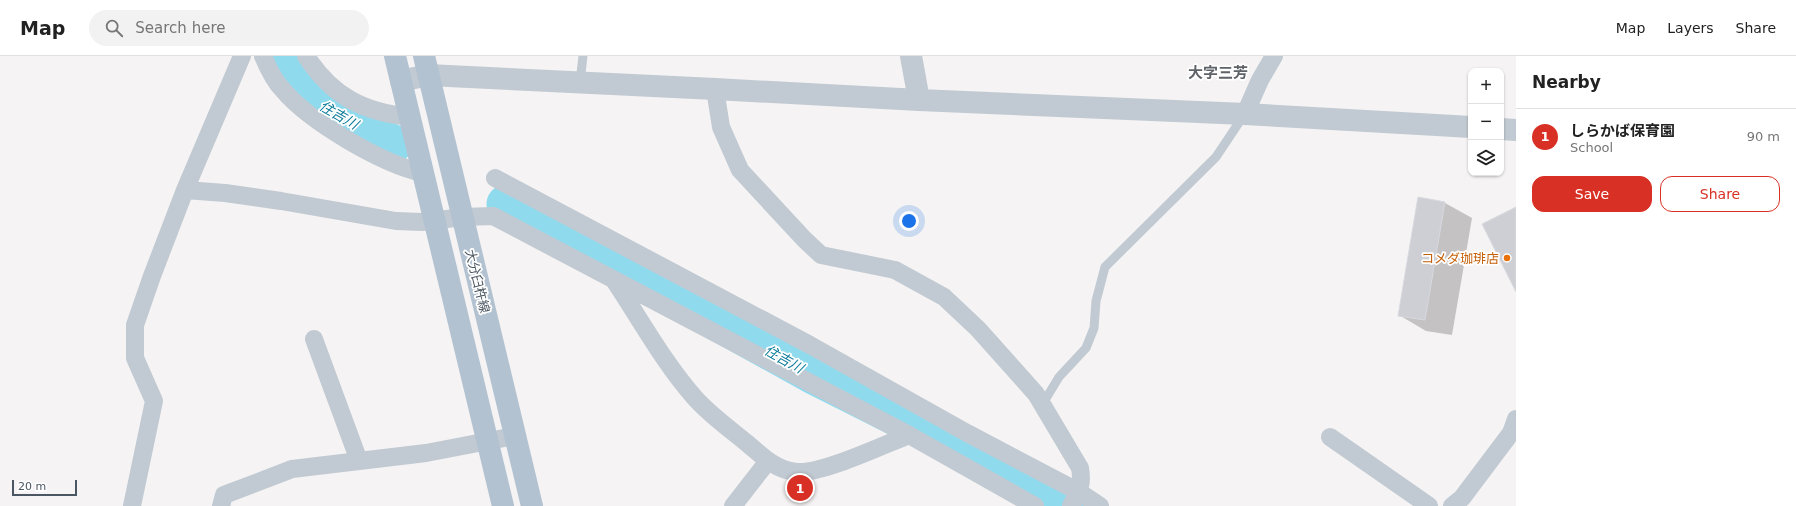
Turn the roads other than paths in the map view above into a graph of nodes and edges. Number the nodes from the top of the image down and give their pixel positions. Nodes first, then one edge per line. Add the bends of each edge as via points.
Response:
1 (242, 56) edge
2 (263, 56) edge
3 (306, 56) edge
4 (396, 56) edge
5 (583, 56) edge
6 (911, 56) edge
7 (1274, 56) edge
8 (426, 66) edge
9 (401, 81) junction
10 (580, 83) junction
11 (715, 89) junction
12 (919, 100) junction
13 (1245, 114) junction
14 (410, 117) junction
15 (1468, 128) edge
16 (1504, 129) edge
17 (1516, 130) edge
18 (423, 173) junction
19 (495, 178) dead end
20 (185, 190) junction
21 (463, 217) junction
22 (434, 220) junction
23 (612, 278) junction
24 (314, 339) dead end
25 (1042, 405) junction
26 (1516, 419) edge
27 (909, 435) junction
28 (516, 436) junction
29 (1330, 437) dead end
30 (487, 442) junction
31 (359, 461) junction
32 (768, 461) junction
33 (1075, 499) edge
34 (132, 506) edge
35 (221, 506) edge
36 (503, 506) edge
37 (532, 506) edge
38 (733, 506) edge
39 (1035, 506) edge
40 (1100, 506) edge
41 (1429, 506) edge
42 (1452, 506) edge

1 - 20 street
2 - 18 street via 282,89 314,118 402,168
3 - 14 street via 325,81 348,99 374,111
4 - 9 main road
5 - 10 lane
6 - 12 street
7 - 13 street
8 - 9 street
8 - 10 street
8 - 21 main road, 大分臼杵線
9 - 14 main road
10 - 11 street
11 - 12 street
11 - 25 street via 721,127 740,170 804,239 821,255 896,270 944,297 1012,365
12 - 13 street
13 - 15 street
13 - 25 lane via 1216,157 1105,266 1096,301 1094,328 1086,348 1059,378
14 - 18 main road
16 - 17 street
18 - 22 main road
19 - 33 street via 810,345 967,433
20 - 22 street via 281,201 396,221
20 - 34 street via 135,324 135,358 154,401
21 - 22 street
21 - 23 street via 493,216
21 - 28 main road, 大分臼杵線
22 - 30 main road
23 - 27 street
23 - 32 street via 695,398
24 - 31 street
25 - 33 street via 1080,468 1082,480
26 - 42 street via 1511,433 1462,498
27 - 32 street via 828,466 807,471 786,470
27 - 39 street
28 - 30 street
28 - 37 main road, 大分臼杵線
29 - 41 street
30 - 31 street
30 - 36 main road
31 - 35 street via 292,469 224,495
32 - 38 street
33 - 40 street

